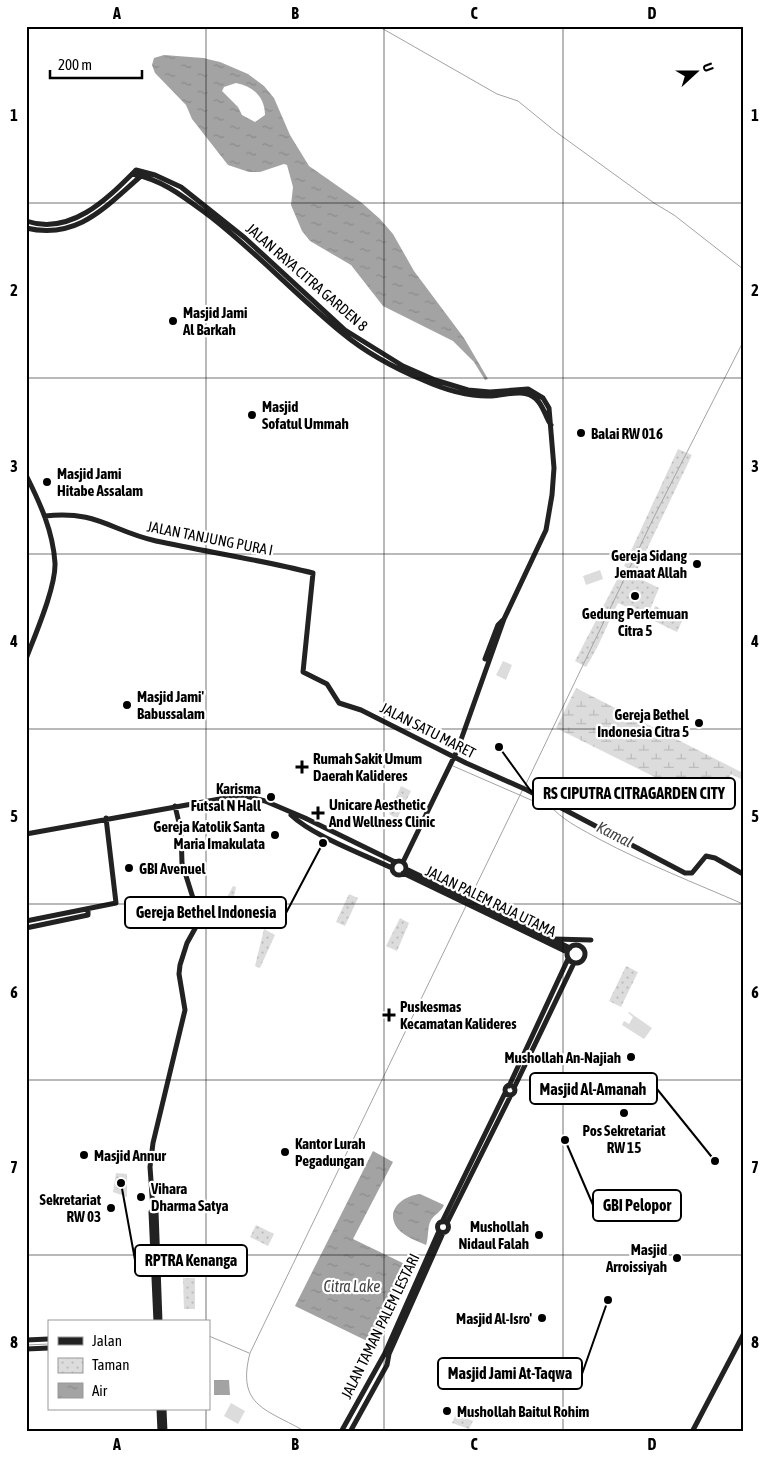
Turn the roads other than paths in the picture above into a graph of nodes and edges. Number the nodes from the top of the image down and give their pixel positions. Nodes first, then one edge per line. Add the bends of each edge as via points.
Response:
1 (132, 174) junction
2 (141, 176) junction
3 (26, 221) edge
4 (220, 221) junction
5 (45, 225) junction
6 (26, 228) edge
7 (45, 231) junction
8 (26, 475) edge
9 (45, 516) junction
10 (313, 573) joint
11 (504, 620) junction
12 (26, 659) edge
13 (467, 721) junction
14 (453, 755) junction
15 (461, 760) junction
16 (175, 806) junction
17 (290, 814) junction
18 (106, 818) junction
19 (26, 834) edge
20 (399, 862) junction
21 (392, 868) junction
22 (404, 871) junction
23 (743, 874) edge
24 (468, 901) junction
25 (88, 909) junction
26 (26, 921) edge
27 (26, 928) edge
28 (552, 939) junction
29 (591, 940) dead end
30 (568, 950) junction
31 (568, 959) junction
32 (574, 963) junction
33 (511, 1087) junction
34 (508, 1094) junction
35 (153, 1209) junction
36 (444, 1222) junction
37 (441, 1232) junction
38 (156, 1320) edge
39 (160, 1320) edge
40 (743, 1335) edge
41 (48, 1339) edge
42 (26, 1340) edge
43 (48, 1348) edge
44 (26, 1349) edge
45 (159, 1410) edge
46 (164, 1410) edge
47 (160, 1432) edge
48 (165, 1432) edge
49 (341, 1432) edge
50 (350, 1432) edge
51 (692, 1432) edge

1 - 2 street, JALAN RAYA CITRA GARDEN 8
1 - 4 street, JALAN RAYA CITRA GARDEN 8 via 136,170 165,179 181,188
1 - 5 street via 96,206 73,220
2 - 4 street, JALAN RAYA CITRA GARDEN 8 via 177,191
2 - 7 street via 95,216 75,227
3 - 5 street
4 - 11 street, JALAN RAYA CITRA GARDEN 8 via 258,250 344,329 403,366 462,388 490,392 528,389 544,398 551,415 553,477 546,530
5 - 7 street
6 - 7 street
8 - 9 street
9 - 10 street, JALAN TANJUNG PURA I via 89,516 141,537 251,557
9 - 12 street via 55,565
10 - 14 street, JALAN SATU MARET via 303,673 327,684 339,702
11 - 13 street
11 - 14 street via 494,634
13 - 14 street
13 - 15 street via 458,754
14 - 15 street, JALAN SATU MARET
14 - 20 street
15 - 23 street, JALAN SATU MARET via 685,873 692,873 706,856
16 - 17 street via 242,795 264,801
16 - 18 street
16 - 35 street via 181,832 182,864 198,914 197,926 180,965 186,1010 153,1143 150,1167
17 - 20 street
17 - 21 street via 318,832
18 - 19 street
18 - 25 street via 116,903
20 - 21 street
20 - 22 street
21 - 22 street, JALAN PALEM RAJA UTAMA via 396,874
22 - 24 street, JALAN PALEM RAJA UTAMA
24 - 28 street, JALAN PALEM RAJA UTAMA
24 - 30 street, JALAN PALEM RAJA UTAMA
25 - 26 street
25 - 27 street via 88,916
28 - 29 street
28 - 30 street, JALAN PALEM RAJA UTAMA
30 - 31 street
30 - 32 street via 578,945 585,951 582,961
31 - 32 street
31 - 33 street
32 - 33 street
33 - 34 street via 506,1088
33 - 34 street via 515,1092
34 - 36 street
35 - 38 street
35 - 39 street via 156,1211
36 - 37 street via 438,1225
36 - 37 street via 449,1228
37 - 49 street, JALAN TAMAN PALEM LESTARI via 384,1353
37 - 50 street, JALAN TAMAN PALEM LESTARI via 389,1360
40 - 51 street
41 - 42 street
43 - 44 street
45 - 47 street
46 - 48 street

